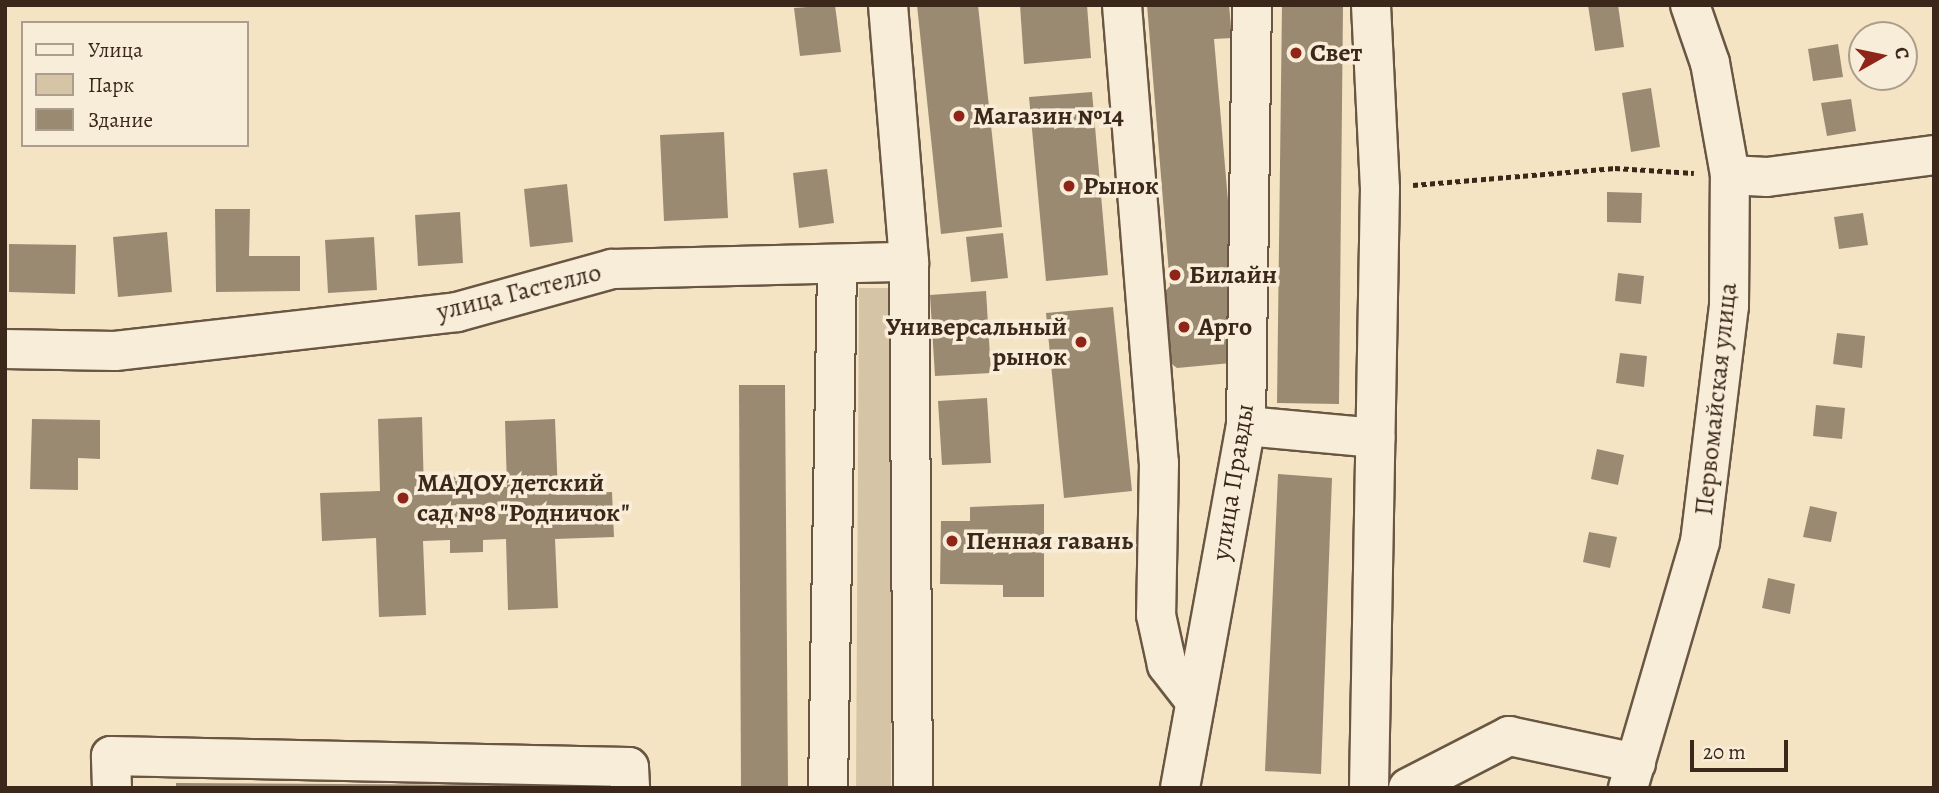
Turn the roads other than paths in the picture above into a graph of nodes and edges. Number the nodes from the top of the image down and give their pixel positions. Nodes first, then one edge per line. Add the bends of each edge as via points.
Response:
1 (888, 5) edge
2 (1122, 5) edge
3 (1252, 5) edge
4 (1371, 5) edge
5 (1690, 5) edge
6 (1934, 155) edge
7 (1730, 175) junction
8 (909, 262) junction
9 (837, 265) junction
10 (5, 349) edge
11 (1246, 426) junction
12 (1375, 438) junction
13 (1195, 701) junction
14 (1632, 775) edge
15 (112, 788) edge
16 (630, 788) edge
17 (828, 788) edge
18 (913, 788) edge
19 (1180, 788) edge
20 (1368, 788) edge
21 (1408, 788) edge

1 - 8 street
2 - 13 street via 1159,463 1156,615 1167,665
3 - 11 street, улица Правды
4 - 12 street via 1380,189
5 - 7 street, Первомайская улица via 1710,63
6 - 7 street via 1767,177
7 - 14 street, Первомайская улица via 1729,306 1700,542
8 - 9 street, улица Гастелло
8 - 18 street
9 - 10 street, улица Гастелло via 612,269 457,312 114,351
9 - 17 street
11 - 12 street
11 - 13 street, улица Правды
12 - 20 street
13 - 19 street, улица Правды
14 - 21 street via 1509,736
15 - 16 street via 111,756 629,767

